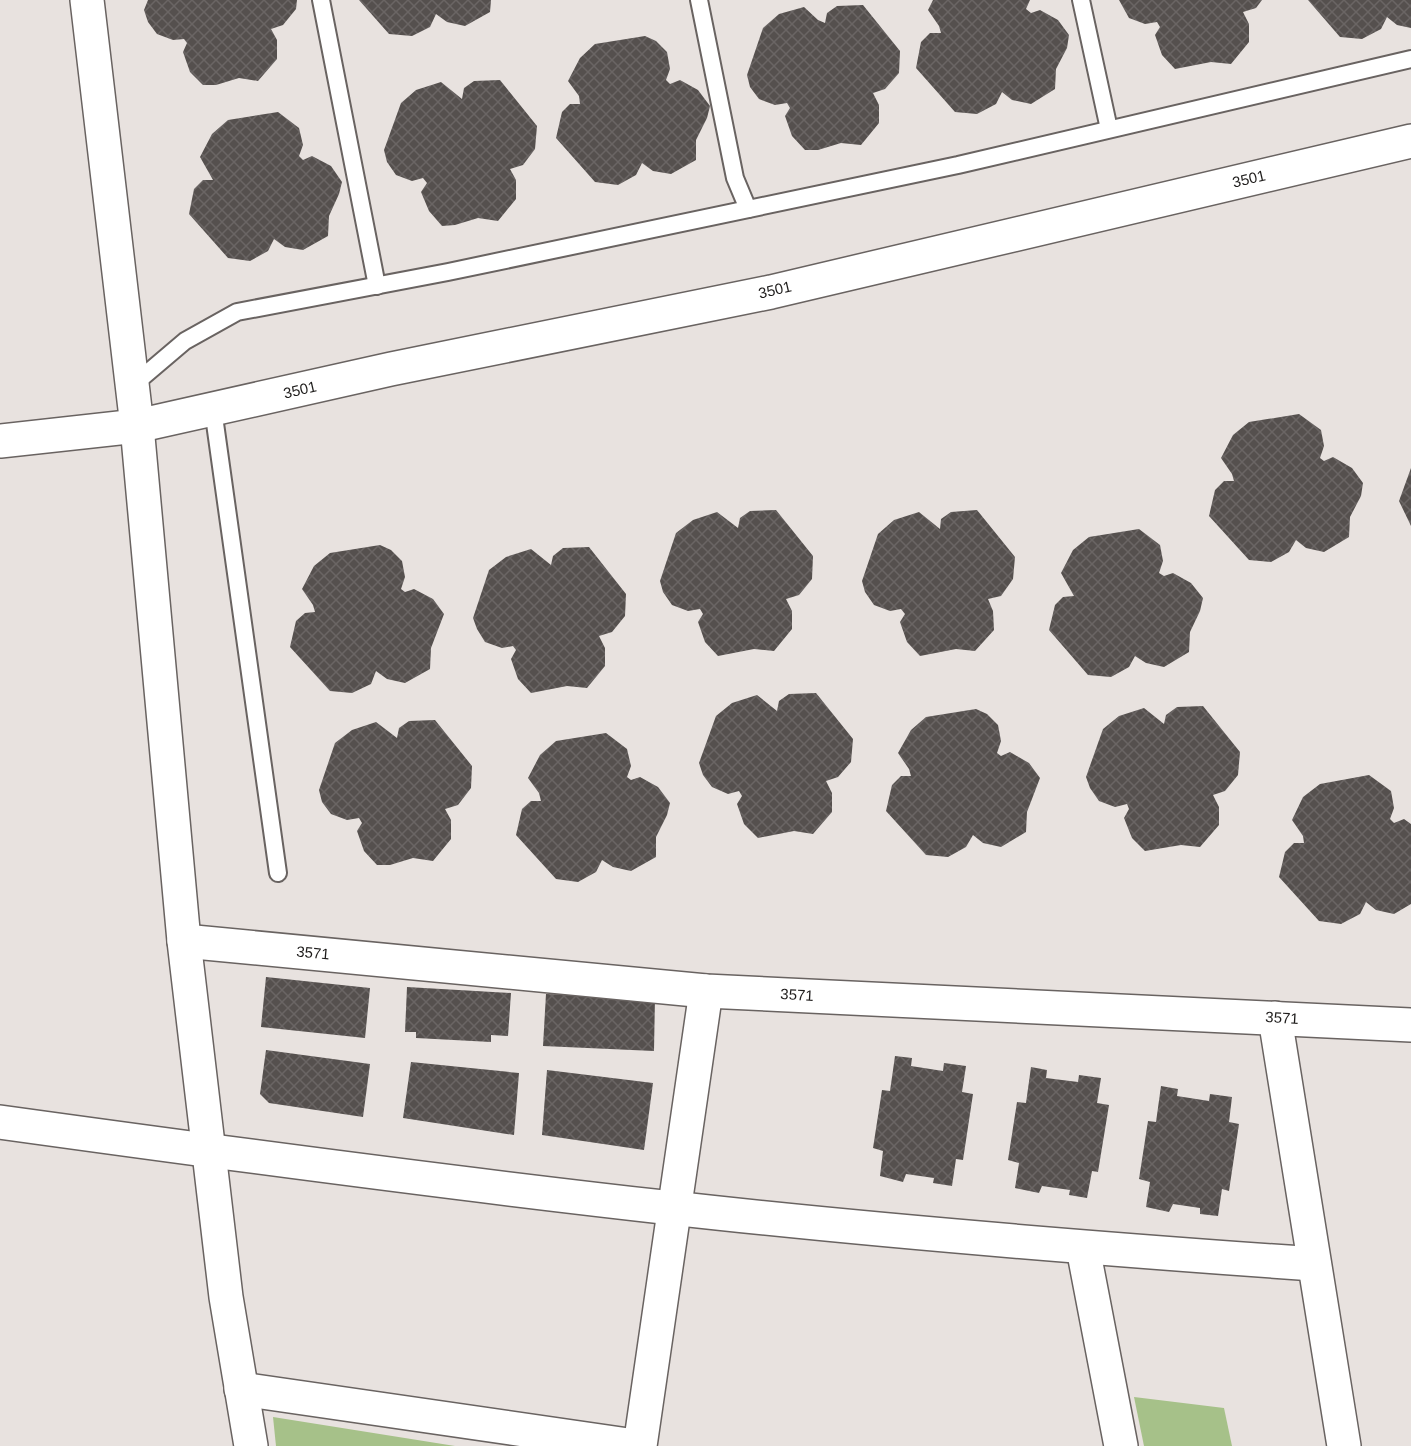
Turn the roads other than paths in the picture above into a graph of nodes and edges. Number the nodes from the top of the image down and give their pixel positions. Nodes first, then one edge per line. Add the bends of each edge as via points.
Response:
1 (87, 0) edge
2 (321, 0) edge
3 (699, 0) edge
4 (1080, 0) edge
5 (1411, 59) edge
6 (1109, 129) junction
7 (1411, 141) edge
8 (748, 209) junction
9 (377, 286) junction
10 (132, 386) junction
11 (213, 409) junction
12 (137, 426) junction
13 (0, 441) edge
14 (278, 873) dead end
15 (184, 941) junction
16 (706, 991) junction
17 (1275, 1018) junction
18 (1411, 1025) edge
19 (0, 1122) edge
20 (208, 1151) junction
21 (675, 1208) junction
22 (1083, 1248) junction
23 (1314, 1264) junction
24 (241, 1389) junction
25 (251, 1446) edge
26 (635, 1446) edge
27 (640, 1446) edge
28 (1120, 1446) edge
29 (1344, 1446) edge

1 - 10 street
2 - 9 lane
3 - 8 lane via 735,178
4 - 6 lane
5 - 6 lane
6 - 8 lane
7 - 11 street, 3501 via 771,292
8 - 9 lane
9 - 10 lane via 237,312 185,341
10 - 12 street
11 - 12 street, 3501
11 - 14 lane
12 - 13 street, 3501
12 - 15 street
15 - 16 street, 3571
15 - 20 street
16 - 17 street, 3571
16 - 21 street
17 - 18 street, 3571
17 - 23 street
19 - 20 street
20 - 21 street
20 - 24 street
21 - 22 street
21 - 27 street
22 - 23 street
22 - 28 street
23 - 29 street
24 - 25 street
24 - 26 street

